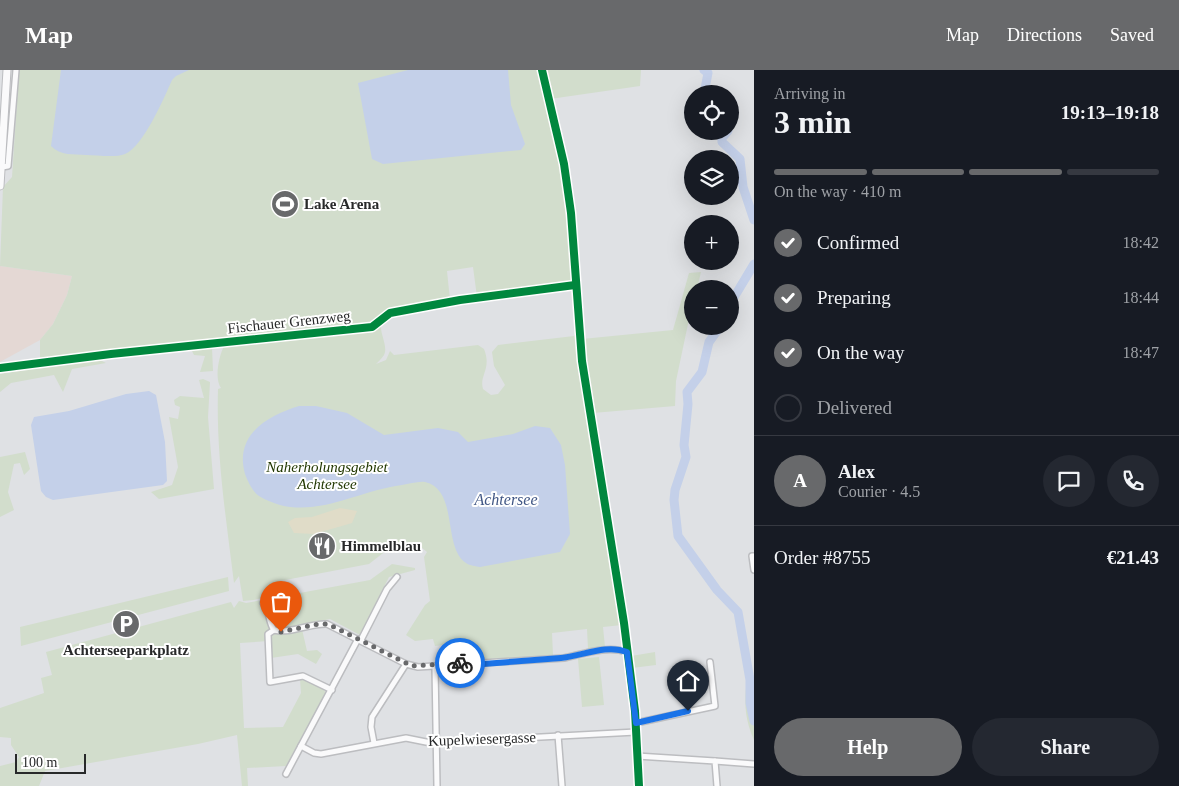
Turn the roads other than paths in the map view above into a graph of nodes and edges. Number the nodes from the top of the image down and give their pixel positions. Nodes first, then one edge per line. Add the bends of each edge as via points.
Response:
1 (7, 70) edge
2 (16, 70) edge
3 (2, 167) junction
4 (0, 186) edge
5 (575, 285) dead end
6 (0, 368) edge
7 (753, 556) edge
8 (754, 570) edge
9 (397, 577) dead end
10 (263, 603) dead end
11 (274, 630) junction
12 (359, 639) junction
13 (710, 662) dead end
14 (406, 664) junction
15 (435, 666) junction
16 (332, 690) junction
17 (636, 723) junction
18 (636, 732) junction
19 (558, 736) junction
20 (437, 742) junction
21 (374, 743) junction
22 (302, 746) junction
23 (637, 756) junction
24 (715, 761) junction
25 (754, 764) edge
26 (286, 774) dead end
27 (437, 786) edge
28 (562, 786) edge
29 (639, 786) edge
30 (717, 786) edge

1 - 3 main road
2 - 3 street via 8,166
3 - 4 main road
5 - 6 street, Fischauer Grenzweg via 390,313 372,327
7 - 8 street
9 - 12 street
10 - 11 street
11 - 12 street via 281,632 328,624
11 - 16 street via 268,634 270,682 303,676
12 - 14 street
12 - 16 street
13 - 17 street via 715,706
14 - 15 street
14 - 21 street via 372,718
15 - 17 street via 554,658 618,649 627,652
15 - 20 street
16 - 22 street
17 - 18 street
18 - 19 street, Kupelwiesergasse
18 - 23 street
19 - 20 street, Kupelwiesergasse
19 - 28 street
20 - 21 street, Kupelwiesergasse via 424,743 406,738
20 - 27 street
21 - 22 street, Kupelwiesergasse via 321,754
22 - 26 street
23 - 24 street
23 - 29 street
24 - 25 street
24 - 30 street

